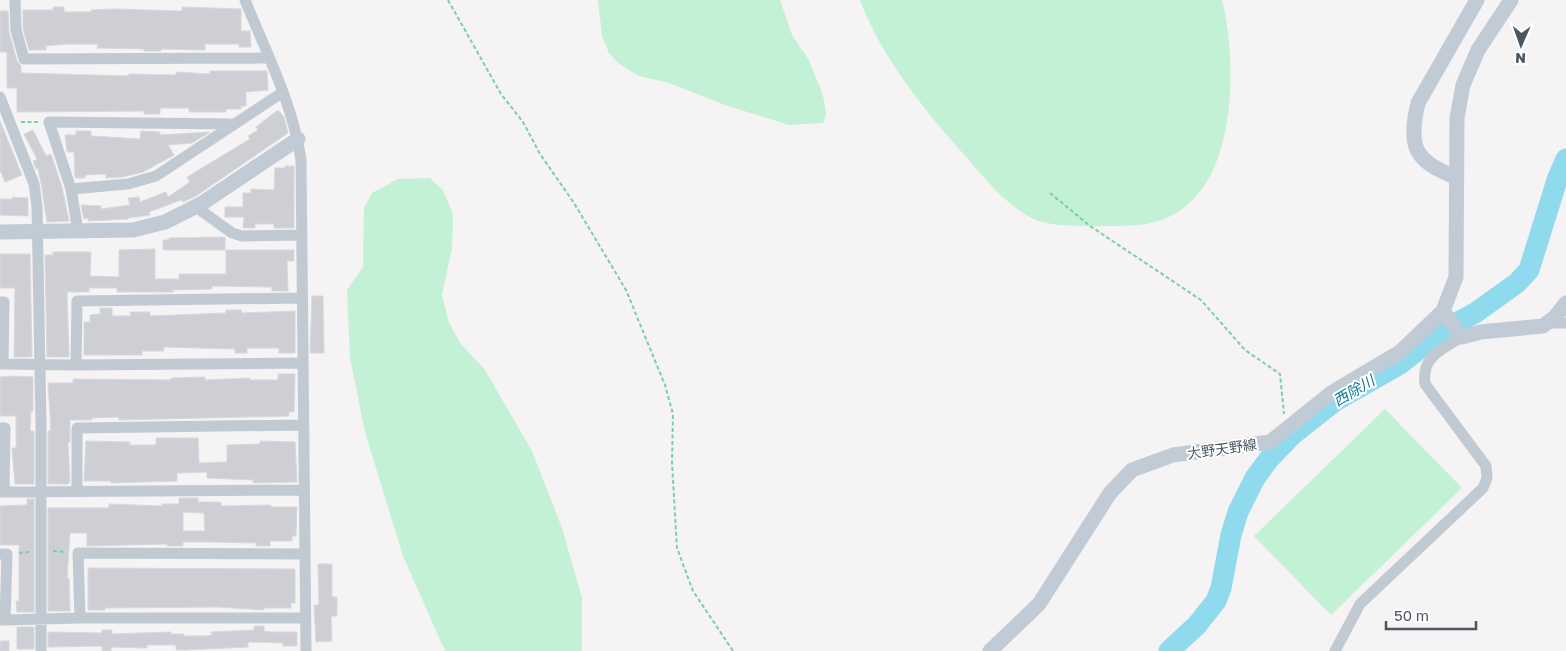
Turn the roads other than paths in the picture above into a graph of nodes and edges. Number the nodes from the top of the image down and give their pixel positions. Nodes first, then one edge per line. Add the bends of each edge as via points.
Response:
1 (15, 0) edge
2 (245, 0) edge
3 (1477, 0) edge
4 (1511, 0) edge
5 (268, 58) junction
6 (283, 92) junction
7 (0, 97) edge
8 (232, 124) junction
9 (298, 139) junction
10 (1455, 177) junction
11 (71, 189) junction
12 (196, 207) junction
13 (0, 232) edge
14 (37, 232) junction
15 (78, 232) junction
16 (302, 235) junction
17 (302, 298) junction
18 (0, 302) edge
19 (1566, 303) edge
20 (1446, 315) junction
21 (1548, 323) junction
22 (1566, 323) edge
23 (1460, 334) junction
24 (302, 363) junction
25 (2, 364) edge
26 (40, 365) junction
27 (76, 365) junction
28 (302, 426) junction
29 (0, 428) edge
30 (303, 490) junction
31 (77, 491) junction
32 (2, 492) edge
33 (41, 493) junction
34 (3, 554) edge
35 (304, 554) junction
36 (80, 618) junction
37 (304, 618) junction
38 (41, 619) junction
39 (2, 620) edge
40 (41, 651) edge
41 (306, 651) edge
42 (990, 651) edge
43 (1336, 651) edge

1 - 5 street via 16,30 24,59
2 - 5 street
3 - 10 main road via 1418,103 1414,119 1413,140 1422,159
4 - 10 main road, 大野天野線 via 1478,50 1463,85 1457,118
5 - 6 street
6 - 8 street
6 - 9 street
7 - 14 street via 34,184
8 - 11 street via 156,176 128,184
8 - 11 street via 49,122
9 - 12 main road
9 - 16 street
10 - 20 main road, 大野天野線 via 1456,277
11 - 15 street
12 - 15 main road via 165,222 133,230
12 - 16 street via 232,233 242,236
13 - 14 main road
14 - 15 main road
14 - 26 street
16 - 17 street
17 - 24 street
17 - 27 street via 77,301
18 - 25 street via 4,302
19 - 21 main road
20 - 23 main road
20 - 42 main road, 大野天野線 via 1400,352 1331,393 1270,442 1173,455 1132,470 1110,493 1039,604
21 - 22 street
21 - 23 main road via 1537,328
23 - 43 street via 1432,356 1423,373 1425,384 1486,466 1487,478 1483,488 1360,604
24 - 27 street
24 - 28 street
25 - 26 street
26 - 27 street
26 - 33 street
28 - 30 street
28 - 31 street via 77,428
29 - 32 street via 5,428
30 - 31 street
30 - 35 street
31 - 33 street
32 - 33 street
33 - 38 street
34 - 39 street
35 - 36 street via 78,553
35 - 37 street
36 - 37 street
36 - 38 street
37 - 41 street
38 - 39 street
38 - 40 street

